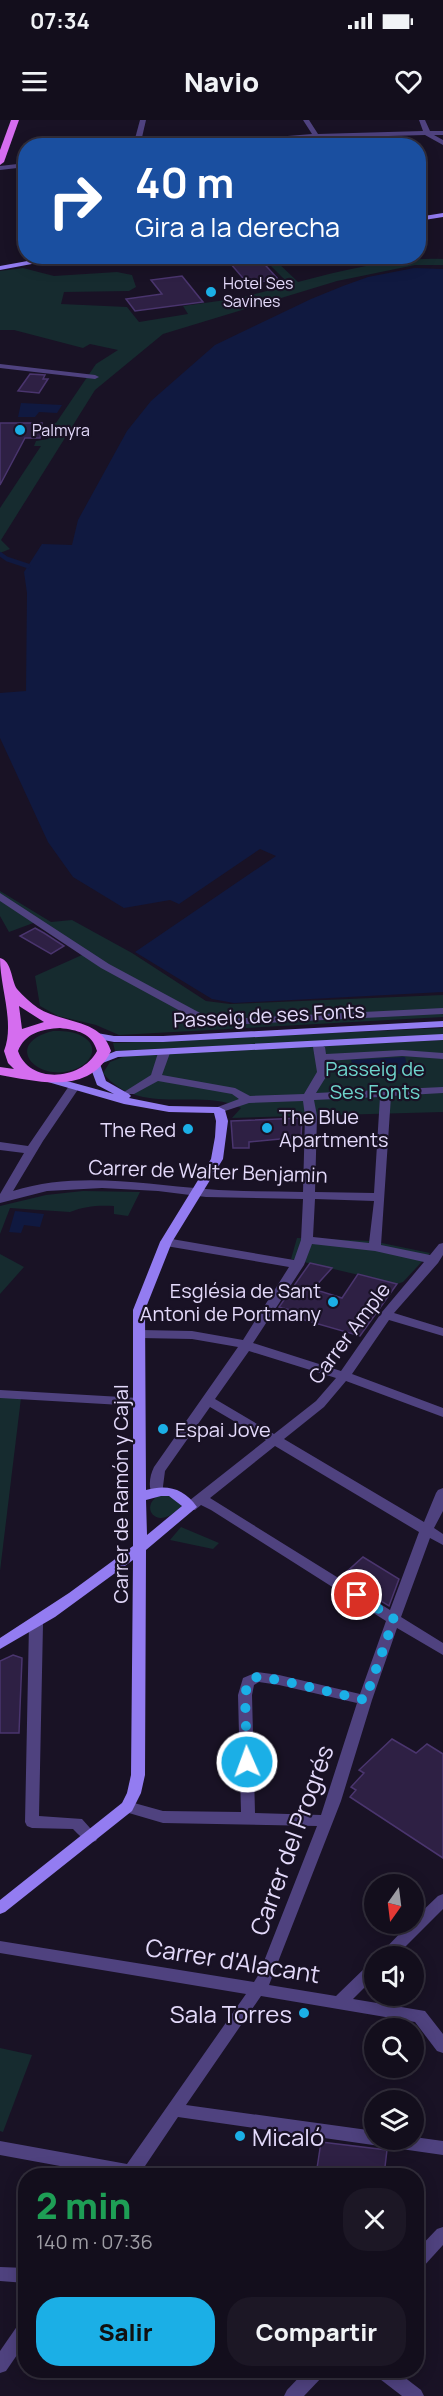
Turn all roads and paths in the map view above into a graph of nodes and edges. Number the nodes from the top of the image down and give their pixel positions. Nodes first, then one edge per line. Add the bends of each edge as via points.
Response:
1 (15, 120) edge
2 (143, 120) edge
3 (306, 120) edge
4 (422, 120) edge
5 (443, 133) edge
6 (428, 135) junction
7 (316, 136) junction
8 (138, 138) edge
9 (286, 138) edge
10 (443, 143) edge
11 (1, 157) edge
12 (18, 166) edge
13 (0, 168) edge
14 (443, 215) edge
15 (426, 218) edge
16 (19, 264) edge
17 (0, 267) edge
18 (0, 366) edge
19 (95, 377) dead end
20 (0, 896) edge
21 (0, 962) edge
22 (10, 988) junction
23 (443, 1011) edge
24 (443, 1024) edge
25 (67, 1025) junction
26 (97, 1036) junction
27 (443, 1037) edge
28 (9, 1047) edge
29 (164, 1053) dead end
30 (443, 1056) edge
31 (98, 1063) junction
32 (0, 1071) edge
33 (41, 1077) junction
34 (156, 1077) junction
35 (73, 1088) junction
36 (443, 1090) edge
37 (130, 1092) dead end
38 (386, 1092) junction
39 (308, 1096) junction
40 (248, 1100) junction
41 (146, 1105) junction
42 (219, 1110) junction
43 (0, 1146) edge
44 (31, 1150) junction
45 (196, 1191) junction
46 (309, 1196) junction
47 (380, 1197) junction
48 (2, 1198) edge
49 (307, 1240) junction
50 (166, 1242) junction
51 (375, 1246) junction
52 (443, 1247) edge
53 (434, 1260) junction
54 (298, 1265) junction
55 (386, 1315) junction
56 (443, 1332) edge
57 (140, 1334) junction
58 (246, 1345) junction
59 (344, 1376) junction
60 (0, 1394) edge
61 (208, 1400) junction
62 (139, 1402) junction
63 (443, 1413) edge
64 (276, 1440) junction
65 (157, 1491) junction
66 (443, 1492) edge
67 (140, 1498) junction
68 (195, 1503) junction
69 (140, 1518) junction
70 (166, 1527) junction
71 (426, 1530) junction
72 (443, 1540) edge
73 (139, 1549) junction
74 (394, 1619) junction
75 (36, 1624) junction
76 (0, 1644) edge
77 (443, 1650) edge
78 (365, 1700) junction
79 (127, 1807) junction
80 (248, 1818) junction
81 (325, 1821) junction
82 (91, 1837) junction
83 (443, 1900) edge
84 (0, 1908) edge
85 (396, 1946) edge
86 (0, 1947) edge
87 (364, 1978) edge
88 (259, 1990) junction
89 (341, 2001) junction
90 (443, 2046) edge
91 (175, 2110) junction
92 (364, 2136) edge
93 (424, 2145) edge
94 (0, 2148) edge
95 (443, 2148) edge
96 (101, 2168) edge
97 (135, 2168) edge
98 (443, 2234) edge
99 (424, 2254) edge
100 (0, 2274) edge
101 (18, 2275) edge
102 (18, 2339) edge
103 (0, 2365) edge
104 (310, 2378) edge
105 (392, 2378) edge
106 (293, 2396) edge
107 (415, 2396) edge

1 - 11 main road
2 - 8 street
3 - 7 street
4 - 6 street
5 - 6 street
6 - 7 street
6 - 10 street
7 - 9 street
12 - 13 street
14 - 15 street
16 - 17 street
18 - 19 street
20 - 23 street via 105,966 212,1021
21 - 22 main road
22 - 25 main road via 28,1009
22 - 28 main road
24 - 26 street, Passeig de ses Fonts via 163,1039
25 - 26 main road
25 - 28 main road via 37,1028
26 - 31 main road via 103,1046
27 - 31 street, Passeig de ses Fonts via 116,1054
28 - 33 main road via 16,1064
29 - 34 street
30 - 39 street via 320,1052 323,1072
31 - 33 main road via 74,1077
31 - 41 street via 97,1076 105,1086
32 - 33 main road
33 - 35 street
34 - 37 street
34 - 40 street via 235,1091
35 - 41 street
35 - 44 street
36 - 38 street
38 - 39 street
38 - 47 street
39 - 40 street
39 - 46 street
40 - 42 street
41 - 42 street
42 - 45 street, Carrer de Ramón y Cajal via 221,1147
43 - 44 street
44 - 48 street
45 - 46 street, Carrer de Walter Benjamin
45 - 48 street, Carrer de Walter Benjamin via 91,1184
45 - 50 street, Carrer de Ramón y Cajal
46 - 47 street, Carrer de Walter Benjamin
46 - 49 street
47 - 51 street
49 - 51 street
49 - 54 street
50 - 54 street
50 - 57 street, Carrer de Ramón y Cajal via 139,1310
51 - 53 street
52 - 53 street, Carrer Ample
53 - 55 street, Carrer Ample
54 - 58 street
55 - 56 street
55 - 59 street, Carrer Ample
57 - 58 street via 192,1335
57 - 62 street, Carrer de Ramón y Cajal
58 - 59 street
58 - 61 street
59 - 63 street
59 - 64 street, Carrer Ample via 320,1404
60 - 62 street
61 - 64 street
61 - 65 street via 159,1470
62 - 67 street, Carrer de Ramón y Cajal
64 - 68 street, Carrer Ample
64 - 71 street
65 - 67 street
65 - 68 street via 173,1491
66 - 71 street, Carrer del Progrés
67 - 69 street, Carrer de Ramón y Cajal
68 - 70 street, Carrer Ample
68 - 74 street via 216,1507
69 - 70 street
69 - 73 street, Carrer de Ramón y Cajal
70 - 73 street, Carrer Ample
71 - 72 street
71 - 74 street, Carrer del Progrés
73 - 75 street, Carrer Ample
73 - 79 street, Carrer de Ramón y Cajal via 138,1775
74 - 77 street
74 - 78 street, Carrer del Progrés
75 - 76 street, Carrer Ample
75 - 82 street via 32,1822 77,1823
78 - 80 street via 279,1680 257,1677 248,1682
78 - 81 street, Carrer del Progrés
79 - 80 street via 163,1817
79 - 82 street
80 - 81 street
81 - 88 street, Carrer del Progrés
82 - 84 street
83 - 85 street
86 - 88 street, Carrer d'Alacant
87 - 89 street
88 - 89 street, Carrer d'Alacant
88 - 91 street, Carrer del Progrés
89 - 90 street, Carrer d'Alacant via 420,2016
91 - 92 street
91 - 97 street, Carrer del Progrés
93 - 95 street
94 - 96 street
98 - 99 street
100 - 101 street
102 - 103 street
104 - 106 street
105 - 107 street

